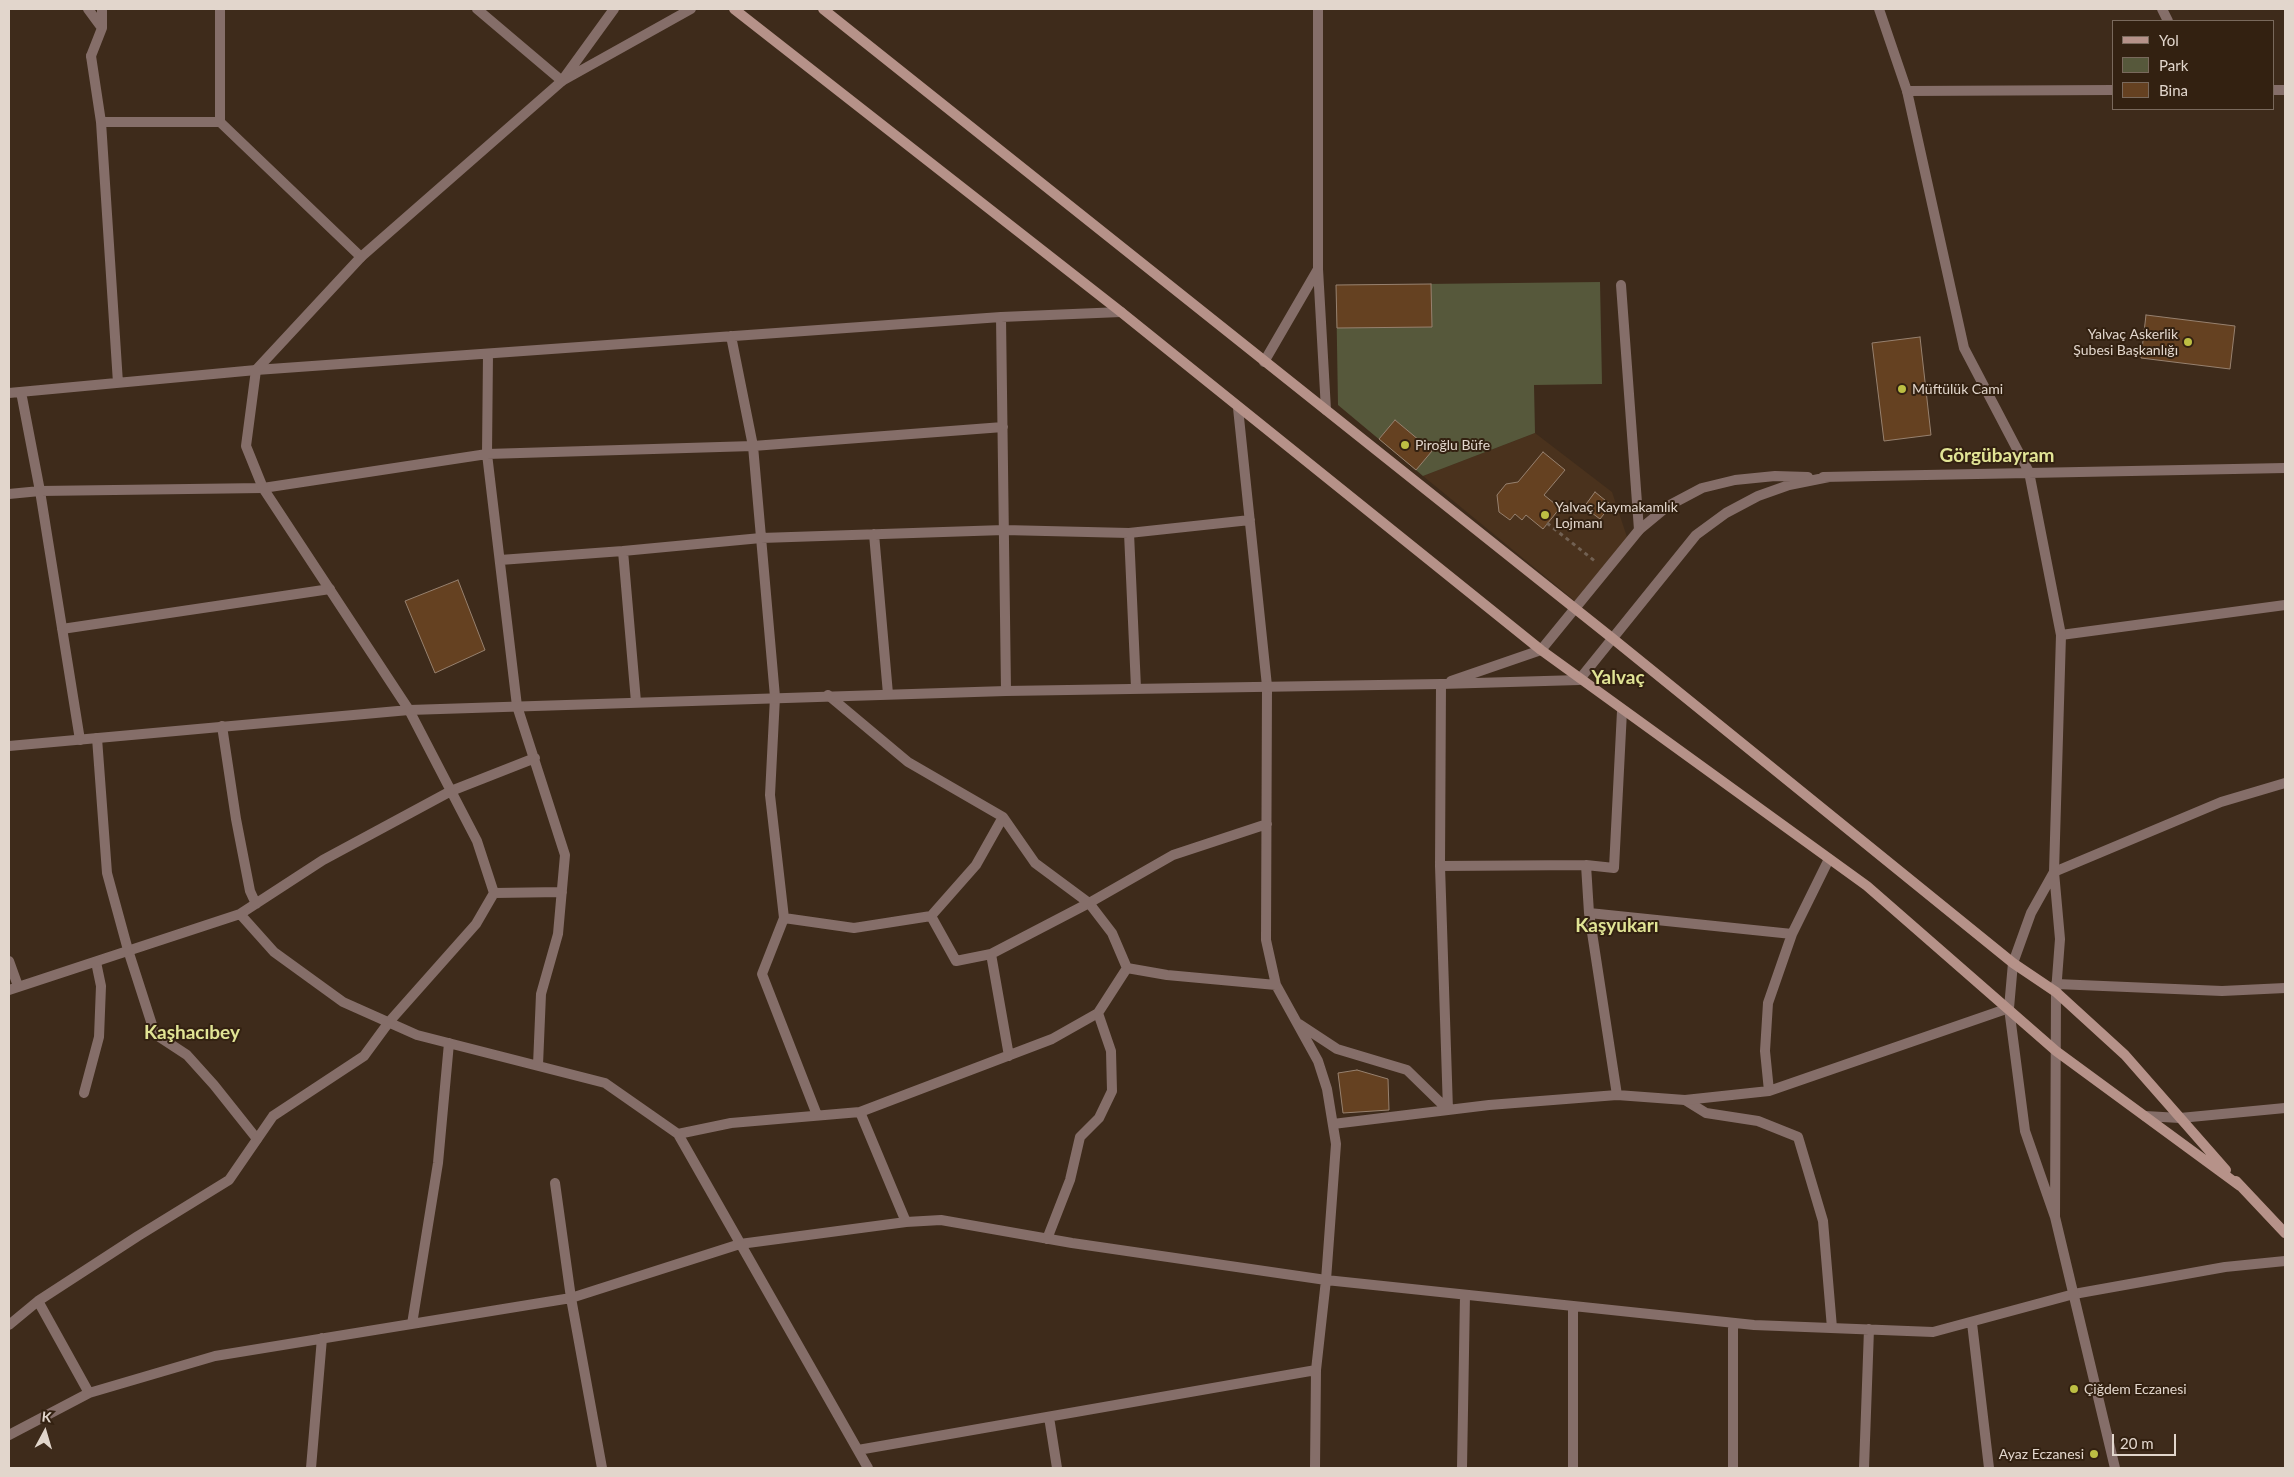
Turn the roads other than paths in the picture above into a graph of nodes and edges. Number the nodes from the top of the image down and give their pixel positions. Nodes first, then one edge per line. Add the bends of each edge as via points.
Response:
1 (88, 9) edge
2 (102, 9) edge
3 (220, 9) edge
4 (477, 9) edge
5 (614, 9) edge
6 (691, 9) edge
7 (734, 9) edge
8 (823, 9) edge
9 (1318, 9) edge
10 (1879, 9) edge
11 (102, 28) junction
12 (562, 81) junction
13 (2112, 90) edge
14 (1907, 91) junction
15 (101, 122) junction
16 (220, 122) junction
17 (361, 257) junction
18 (1318, 268) junction
19 (1621, 285) dead end
20 (1121, 312) junction
21 (1001, 317) junction
22 (731, 336) junction
23 (488, 354) junction
24 (1264, 362) junction
25 (256, 370) junction
26 (118, 383) junction
27 (21, 392) junction
28 (9, 393) edge
29 (1238, 408) junction
30 (1326, 410) junction
31 (1003, 427) junction
32 (753, 446) junction
33 (486, 454) junction
34 (2285, 468) edge
35 (2030, 472) junction
36 (1829, 477) junction
37 (263, 488) junction
38 (40, 491) junction
39 (9, 494) edge
40 (1250, 520) junction
41 (1004, 530) junction
42 (1640, 530) junction
43 (1129, 533) junction
44 (874, 534) junction
45 (761, 538) junction
46 (623, 551) junction
47 (500, 560) junction
48 (330, 589) junction
49 (2285, 605) edge
50 (1574, 608) junction
51 (62, 628) junction
52 (2061, 635) junction
53 (1612, 638) junction
54 (1541, 650) junction
55 (1579, 680) junction
56 (1441, 684) junction
57 (1267, 686) junction
58 (1136, 688) junction
59 (1006, 691) junction
60 (888, 694) junction
61 (828, 695) junction
62 (775, 697) junction
63 (636, 702) junction
64 (517, 706) junction
65 (409, 710) junction
66 (1622, 711) junction
67 (222, 726) junction
68 (97, 738) junction
69 (80, 740) junction
70 (9, 746) edge
71 (535, 758) junction
72 (2285, 783) edge
73 (451, 791) junction
74 (1003, 818) junction
75 (1267, 824) junction
76 (1829, 858) junction
77 (1586, 865) junction
78 (1440, 866) junction
79 (2054, 872) junction
80 (494, 892) junction
81 (562, 892) junction
82 (1090, 903) junction
83 (256, 904) junction
84 (1589, 913) junction
85 (240, 914) junction
86 (931, 916) junction
87 (784, 918) junction
88 (1792, 934) junction
89 (128, 950) junction
90 (992, 954) junction
91 (9, 961) edge
92 (96, 962) junction
93 (2013, 963) junction
94 (1127, 968) junction
95 (1276, 986) junction
96 (14, 988) edge
97 (2056, 988) junction
98 (2285, 988) edge
99 (2009, 1008) junction
100 (1098, 1013) junction
101 (388, 1022) junction
102 (1296, 1022) junction
103 (449, 1043) junction
104 (2056, 1051) junction
105 (1010, 1056) junction
106 (538, 1065) junction
107 (1769, 1091) junction
108 (84, 1093) dead end
109 (1617, 1095) junction
110 (1685, 1100) junction
111 (2285, 1108) edge
112 (1448, 1110) junction
113 (860, 1112) junction
114 (817, 1115) junction
115 (2145, 1116) junction
116 (2180, 1118) junction
117 (1333, 1124) junction
118 (678, 1134) junction
119 (257, 1139) junction
120 (555, 1183) dead end
121 (2240, 1186) junction
122 (2055, 1217) junction
123 (906, 1222) junction
124 (2285, 1233) edge
125 (1047, 1239) junction
126 (740, 1244) junction
127 (2285, 1261) edge
128 (1326, 1280) junction
129 (2074, 1294) junction
130 (1464, 1295) junction
131 (571, 1298) junction
132 (38, 1301) junction
133 (1573, 1306) junction
134 (1733, 1323) junction
135 (1972, 1323) junction
136 (412, 1324) junction
137 (9, 1326) edge
138 (1832, 1328) junction
139 (1869, 1329) junction
140 (322, 1338) junction
141 (1316, 1370) junction
142 (89, 1394) junction
143 (1049, 1417) junction
144 (9, 1435) edge
145 (858, 1450) junction
146 (311, 1468) edge
147 (602, 1468) edge
148 (868, 1468) edge
149 (1057, 1468) edge
150 (1315, 1468) edge
151 (1462, 1468) edge
152 (1573, 1468) edge
153 (1733, 1468) edge
154 (1864, 1468) edge
155 (1989, 1468) edge
156 (2115, 1468) edge

1 - 11 street
2 - 11 street
3 - 16 street
4 - 12 street
5 - 12 street
6 - 12 street
7 - 20 main road
8 - 24 main road
9 - 18 street
10 - 14 street
11 - 15 street via 91,56
12 - 17 street
13 - 14 street
14 - 35 street via 1964,348
15 - 16 street
15 - 26 street
16 - 17 street
17 - 25 street
18 - 24 street
18 - 30 street
19 - 42 street
20 - 21 street
20 - 29 main road
21 - 22 street
21 - 31 street
22 - 23 street
22 - 32 street
23 - 25 street
23 - 33 street
24 - 30 main road
25 - 26 street
25 - 37 street via 246,446
26 - 27 street
27 - 28 street
27 - 38 street
29 - 40 street
29 - 54 main road
30 - 50 main road
31 - 32 street
31 - 41 street
32 - 33 street
32 - 45 street
33 - 37 street
33 - 47 street
34 - 35 street
35 - 36 street
35 - 52 street
36 - 42 street via 1775,476 1735,480 1702,488 1668,506
36 - 53 street via 1789,485 1758,496 1726,513 1696,535
37 - 38 street
37 - 48 street
38 - 39 street
38 - 51 street
40 - 43 street
40 - 57 street
41 - 43 street
41 - 44 street
41 - 59 street
42 - 50 street
43 - 58 street
44 - 45 street
44 - 60 street
45 - 46 street
45 - 62 street
46 - 47 street
46 - 63 street
47 - 64 street
48 - 51 street
48 - 65 street
49 - 52 street
50 - 53 main road
50 - 54 street
51 - 69 street
52 - 79 street
53 - 55 street
53 - 93 main road
54 - 55 main road
54 - 56 street
55 - 56 street
55 - 66 main road
56 - 57 street
56 - 78 street
57 - 58 street
57 - 75 street
58 - 59 street
59 - 60 street
60 - 61 street
61 - 62 street
61 - 74 street via 908,762
62 - 63 street
62 - 87 street via 770,796
63 - 64 street
64 - 65 street
64 - 71 street
65 - 67 street
65 - 73 street
66 - 76 main road
66 - 77 street via 1614,868
67 - 68 street
67 - 83 street via 236,819 250,891
68 - 69 street
68 - 89 street via 107,873
69 - 70 street
71 - 73 street
71 - 81 street via 565,855
72 - 79 street via 2221,802
73 - 80 street via 477,841
73 - 83 street via 323,860
74 - 82 street via 1035,863
74 - 86 street via 976,865
75 - 82 street via 1173,855
75 - 95 street via 1266,940
76 - 88 street
76 - 99 main road via 1867,886
77 - 78 street
77 - 84 street
78 - 112 street
79 - 93 street via 2031,914
79 - 97 street via 2060,939
80 - 81 street
80 - 101 street via 476,924
81 - 106 street via 558,934 541,994
82 - 90 street
82 - 94 street via 1112,933
83 - 85 street
84 - 88 street
84 - 109 street
85 - 89 street
85 - 101 street via 281,958 343,1002
86 - 87 street via 854,928
86 - 90 street via 956,961
87 - 114 street via 762,974
88 - 107 street via 1768,1003 1765,1051
89 - 92 street
89 - 119 street via 155,1034 187,1055
90 - 105 street
91 - 96 street
92 - 96 street
92 - 108 street via 101,986 99,1037
93 - 97 main road
93 - 99 street
94 - 95 street
94 - 100 street
95 - 102 street
97 - 98 street via 2222,991
97 - 104 street
97 - 116 main road via 2125,1055
99 - 104 main road
99 - 107 street
99 - 122 street via 2025,1131
100 - 105 street via 1052,1040
100 - 125 street via 1110,1050 1112,1091 1099,1118 1080,1137 1070,1180
101 - 103 street via 417,1035
101 - 119 street via 364,1056 273,1116
102 - 112 street via 1336,1049 1407,1070
102 - 117 street via 1318,1061
103 - 106 street
103 - 136 street via 438,1163
104 - 115 main road
104 - 122 street
105 - 113 street
106 - 118 street via 605,1083
107 - 110 street
109 - 110 street
109 - 112 street
110 - 138 street via 1706,1113 1758,1121 1798,1137 1823,1221
111 - 116 street
112 - 117 street
113 - 114 street
113 - 123 street
114 - 118 street via 731,1123
115 - 116 street
115 - 121 main road
116 - 121 main road
117 - 128 street via 1336,1144
118 - 126 street
119 - 132 street via 229,1180
120 - 131 street
121 - 124 main road
122 - 129 street
123 - 125 street via 941,1220
123 - 126 street
125 - 128 street
126 - 131 street
126 - 145 street
127 - 129 street via 2224,1267
128 - 130 street
128 - 141 street
129 - 135 street
129 - 156 street
130 - 133 street
130 - 151 street
131 - 136 street
131 - 147 street
132 - 137 street
132 - 142 street
133 - 134 street
133 - 152 street
134 - 138 street
134 - 153 street
135 - 139 street via 1933,1332
135 - 155 street
136 - 140 street
138 - 139 street
139 - 154 street
140 - 142 street via 215,1356
140 - 146 street
141 - 143 street
141 - 150 street
142 - 144 street
143 - 145 street
143 - 149 street
145 - 148 street

